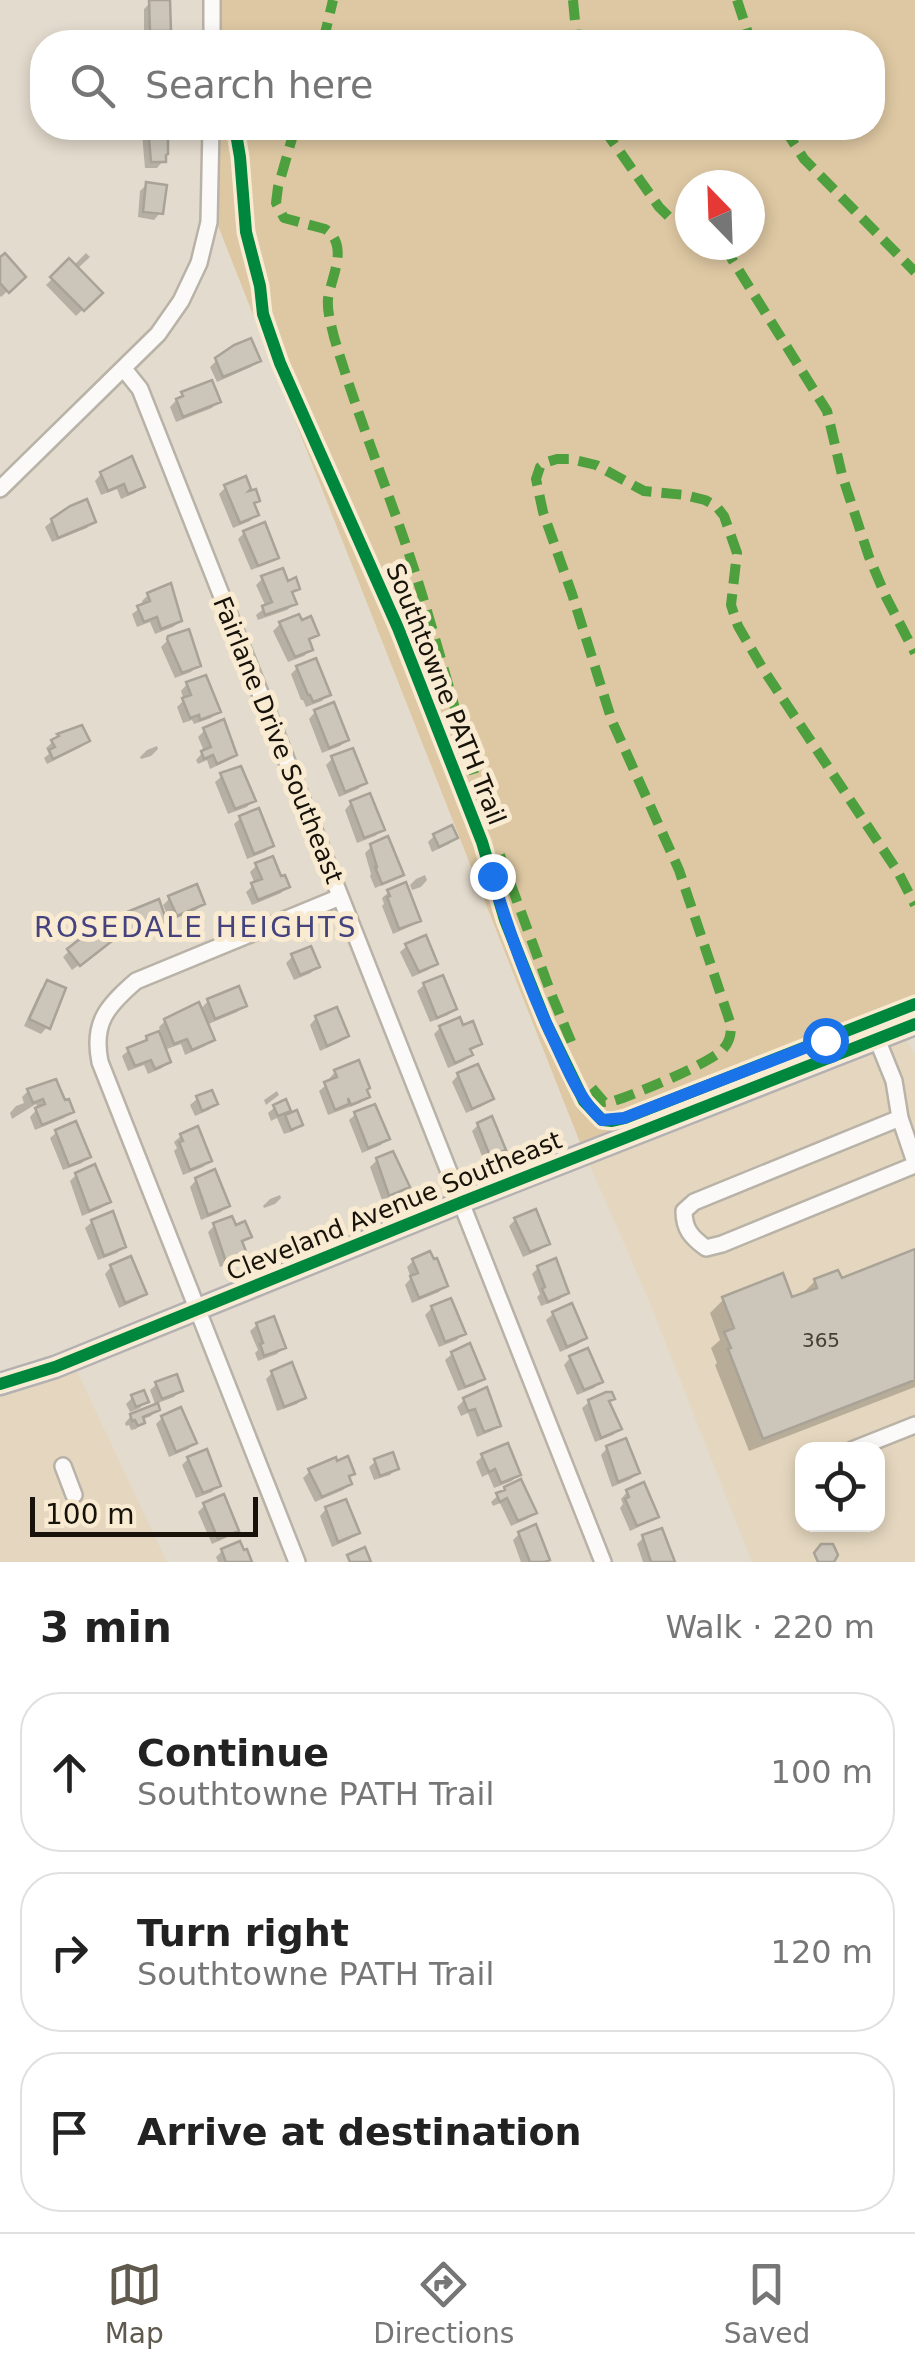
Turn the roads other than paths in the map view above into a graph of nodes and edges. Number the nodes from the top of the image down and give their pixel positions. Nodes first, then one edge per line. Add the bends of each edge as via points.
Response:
1 (212, 0) edge
2 (212, 30) edge
3 (212, 140) edge
4 (124, 368) junction
5 (0, 489) edge
6 (340, 897) junction
7 (915, 1024) edge
8 (877, 1039) junction
9 (900, 1118) junction
10 (915, 1164) edge
11 (462, 1202) junction
12 (198, 1309) junction
13 (0, 1384) edge
14 (915, 1425) edge
15 (872, 1442) edge
16 (63, 1466) dead end
17 (74, 1495) dead end
18 (297, 1562) edge
19 (603, 1562) edge

1 - 2 street
3 - 4 street via 210,209 199,263 158,334
4 - 5 street
4 - 6 street, Fairlane Drive Southeast via 140,389
6 - 11 street, Fairlane Drive Southeast
6 - 12 street via 136,981 111,1003 100,1026 100,1062
7 - 8 main road, Cleveland Avenue Southeast
8 - 9 street
8 - 11 main road, Cleveland Avenue Southeast
9 - 10 street
9 - 10 street via 694,1202 684,1211 684,1224 706,1248 722,1244
11 - 12 main road, Cleveland Avenue Southeast
11 - 19 street, Fairlane Drive Southeast
12 - 13 main road, Cleveland Avenue Southeast
12 - 18 street
14 - 15 street
16 - 17 street

